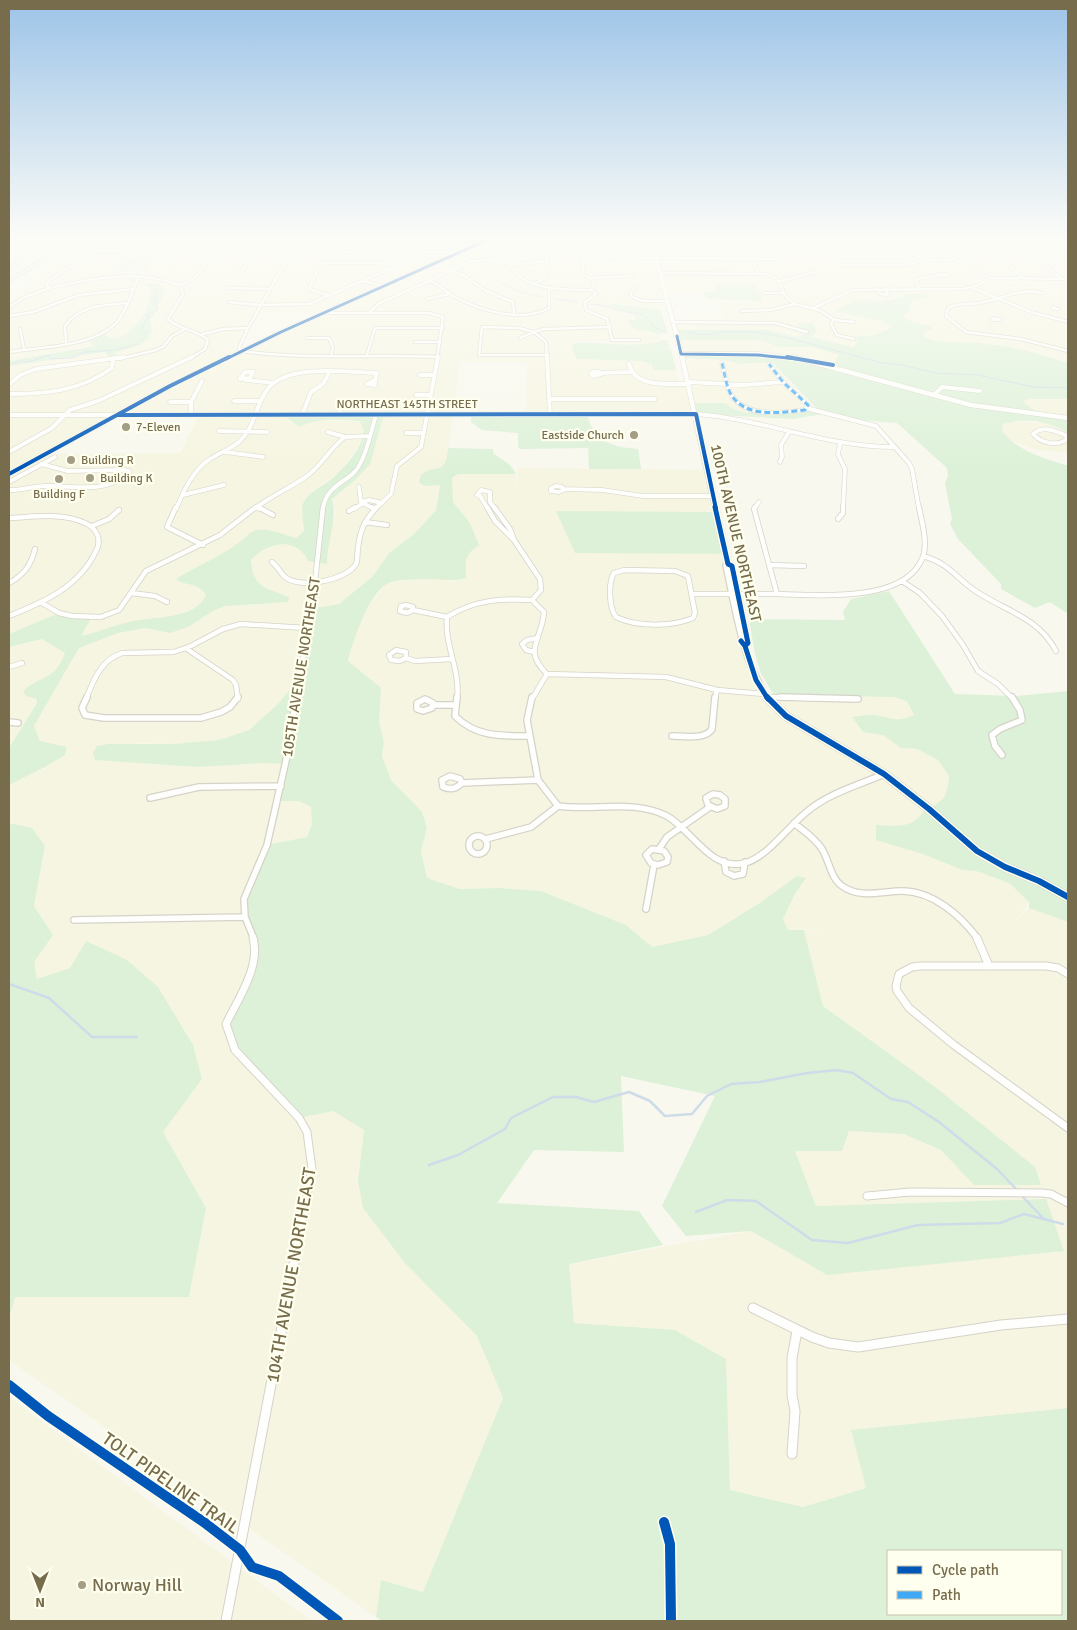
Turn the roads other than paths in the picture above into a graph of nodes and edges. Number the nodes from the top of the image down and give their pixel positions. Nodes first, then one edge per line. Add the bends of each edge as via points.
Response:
1 (73, 316) edge
2 (121, 316) edge
3 (170, 316) edge
4 (255, 316) edge
5 (319, 316) edge
6 (441, 316) edge
7 (601, 316) edge
8 (671, 316) edge
9 (827, 316) edge
10 (1039, 316) edge
11 (941, 318) dead end
12 (948, 318) joint
13 (834, 320) junction
14 (67, 321) junction
15 (76, 321) dead end
16 (994, 321) dead end
17 (672, 322) junction
18 (854, 322) dead end
19 (1068, 322) edge
20 (610, 327) junction
21 (248, 328) junction
22 (443, 328) junction
23 (20, 329) dead end
24 (184, 329) junction
25 (963, 330) junction
26 (534, 332) junction
27 (807, 332) dead end
28 (970, 333) junction
29 (203, 334) junction
30 (993, 335) junction
31 (1038, 335) dead end
32 (307, 338) dead end
33 (520, 338) dead end
34 (854, 339) dead end
35 (639, 340) dead end
36 (1031, 341) junction
37 (66, 342) junction
38 (415, 342) dead end
39 (440, 342) junction
40 (24, 349) junction
41 (242, 351) junction
42 (1068, 351) edge
43 (9, 352) edge
44 (682, 354) junction
45 (330, 355) junction
46 (367, 355) junction
47 (548, 355) junction
48 (438, 357) junction
49 (113, 360) junction
50 (722, 363) dead end
51 (629, 364) dead end
52 (769, 364) dead end
53 (58, 367) junction
54 (631, 372) junction
55 (329, 373) junction
56 (600, 373) dead end
57 (54, 374) dead end
58 (420, 375) dead end
59 (434, 375) junction
60 (246, 380) dead end
61 (375, 380) dead end
62 (202, 381) dead end
63 (783, 382) junction
64 (274, 383) junction
65 (689, 383) junction
66 (729, 384) junction
67 (9, 385) edge
68 (980, 391) dead end
69 (9, 394) edge
70 (416, 395) dead end
71 (430, 395) junction
72 (934, 396) junction
73 (549, 399) junction
74 (655, 399) dead end
75 (234, 401) dead end
76 (261, 401) junction
77 (170, 402) dead end
78 (191, 402) junction
79 (343, 402) dead end
80 (806, 408) junction
81 (696, 414) junction
82 (191, 415) junction
83 (256, 415) junction
84 (302, 415) junction
85 (339, 415) junction
86 (376, 415) junction
87 (428, 415) junction
88 (550, 415) junction
89 (9, 416) edge
90 (64, 416) junction
91 (117, 416) junction
92 (1068, 418) edge
93 (219, 431) dead end
94 (248, 431) junction
95 (267, 432) dead end
96 (328, 432) dead end
97 (406, 432) dead end
98 (789, 432) junction
99 (424, 433) junction
100 (370, 436) junction
101 (1067, 436) edge
102 (345, 437) junction
103 (840, 444) junction
104 (9, 446) edge
105 (894, 447) junction
106 (17, 448) junction
107 (9, 452) edge
108 (225, 452) junction
109 (55, 457) dead end
110 (264, 457) dead end
111 (780, 462) dead end
112 (41, 464) junction
113 (9, 474) edge
114 (9, 482) edge
115 (224, 485) dead end
116 (360, 487) dead end
117 (564, 489) dead end
118 (9, 490) edge
119 (183, 495) junction
120 (713, 496) junction
121 (759, 502) dead end
122 (361, 503) junction
123 (382, 504) junction
124 (257, 507) junction
125 (375, 509) junction
126 (119, 510) dead end
127 (349, 511) dead end
128 (273, 515) dead end
129 (9, 518) edge
130 (838, 519) dead end
131 (365, 522) junction
132 (387, 525) dead end
133 (92, 526) junction
134 (514, 540) junction
135 (203, 545) junction
136 (36, 549) dead end
137 (923, 556) junction
138 (272, 562) dead end
139 (769, 565) junction
140 (804, 566) dead end
141 (902, 581) junction
142 (315, 582) junction
143 (9, 583) edge
144 (131, 593) junction
145 (693, 594) junction
146 (734, 594) junction
147 (777, 594) junction
148 (532, 600) junction
149 (167, 602) dead end
150 (42, 603) junction
151 (413, 610) dead end
152 (9, 616) edge
153 (447, 617) junction
154 (306, 628) junction
155 (538, 638) junction
156 (187, 648) junction
157 (1056, 650) dead end
158 (534, 652) junction
159 (406, 658) dead end
160 (452, 658) junction
161 (22, 663) dead end
162 (9, 667) edge
163 (547, 674) junction
164 (717, 690) junction
165 (766, 696) junction
166 (858, 699) dead end
167 (433, 705) dead end
168 (455, 706) junction
169 (9, 722) edge
170 (18, 723) dead end
171 (529, 736) junction
172 (672, 736) dead end
173 (1002, 755) dead end
174 (884, 774) junction
175 (538, 780) junction
176 (462, 783) dead end
177 (281, 786) junction
178 (150, 798) dead end
179 (558, 806) junction
180 (710, 807) dead end
181 (794, 823) junction
182 (682, 826) junction
183 (486, 840) dead end
184 (659, 848) junction
185 (724, 861) junction
186 (745, 862) junction
187 (654, 865) junction
188 (1068, 898) edge
189 (646, 909) dead end
190 (245, 917) junction
191 (74, 920) dead end
192 (251, 930) joint
193 (989, 966) junction
194 (1066, 973) edge
195 (1068, 1128) edge
196 (867, 1196) dead end
197 (1068, 1203) edge
198 (753, 1308) dead end
199 (1068, 1319) edge
200 (797, 1331) junction
201 (792, 1454) dead end
202 (226, 1621) edge

1 - 14 street
2 - 37 street via 108,330
3 - 24 street via 168,319
4 - 21 street
5 - 41 main road
6 - 22 street
7 - 20 street via 608,319
8 - 17 main road, 100TH AVENUE NORTHEAST
9 - 13 street
10 - 19 street
11 - 12 street
12 - 25 street
13 - 18 street
13 - 34 street via 831,324 837,334
14 - 15 street
14 - 37 street via 64,331
16 - 30 street
17 - 27 street via 775,323
17 - 44 main road, 100TH AVENUE NORTHEAST
20 - 26 street
20 - 35 street via 612,340
21 - 29 street via 224,328
21 - 41 street via 240,344
22 - 39 street
22 - 46 street via 375,328
23 - 40 street
24 - 29 street
24 - 49 street via 160,349
25 - 28 street
25 - 28 street via 960,334
26 - 33 street
26 - 47 street via 546,342
26 - 47 street via 520,328 482,327 479,355
28 - 30 street
29 - 90 street via 208,344 200,353 98,401 70,410
30 - 36 street
31 - 36 street
32 - 45 street via 329,338 333,347
36 - 42 street
37 - 40 street
38 - 39 street
39 - 48 street
40 - 43 street
41 - 45 street via 278,356
41 - 91 main road
44 - 65 main road, 100TH AVENUE NORTHEAST
44 - 72 main road via 759,354 800,358
45 - 46 street
46 - 48 street
47 - 73 street
48 - 59 street
49 - 53 street
49 - 69 street via 112,368 100,377 65,391
50 - 66 street
51 - 54 street
52 - 63 street
53 - 57 street
53 - 67 street via 26,372
54 - 56 street
54 - 65 street via 652,383
55 - 61 street via 377,373
55 - 64 street via 302,373
55 - 84 street via 323,384 311,392
58 - 59 street
59 - 71 street
60 - 64 street
62 - 78 street
63 - 66 street
63 - 80 street via 808,406
64 - 76 street
65 - 66 street
65 - 81 main road, 100TH AVENUE NORTHEAST
66 - 80 street via 733,396 750,410
68 - 72 street via 942,387
70 - 71 street
71 - 87 street
72 - 92 main road via 971,405
73 - 74 street
73 - 88 street
75 - 76 street
76 - 83 street
77 - 78 street
78 - 82 street
79 - 85 street
80 - 105 street via 876,426
81 - 88 main road, NORTHEAST 145TH STREET
81 - 98 street, NORTHEAST 145TH STREET via 720,415
81 - 120 main road, 100TH AVENUE NORTHEAST
82 - 83 main road, NORTHEAST 145TH STREET
82 - 91 main road, NORTHEAST 145TH STREET
83 - 84 main road, NORTHEAST 145TH STREET
83 - 94 street
84 - 85 main road, NORTHEAST 145TH STREET
85 - 86 main road, NORTHEAST 145TH STREET
86 - 87 main road, NORTHEAST 145TH STREET
86 - 100 street, 105TH AVENUE NORTHEAST
87 - 88 main road, NORTHEAST 145TH STREET
87 - 99 street
89 - 90 street, NORTHEAST 145TH STREET
90 - 91 street, NORTHEAST 145TH STREET
90 - 106 street via 52,428
91 - 113 main road
93 - 94 street
94 - 95 street
94 - 108 street
96 - 102 street
97 - 99 street
98 - 103 street, NORTHEAST 145TH STREET
98 - 111 street via 781,445
99 - 123 street via 421,447 394,471 394,489
100 - 102 street
100 - 142 street, 105TH AVENUE NORTHEAST via 360,466 332,489 324,501
101 - 101 street via 1050,429 1038,429 1033,434 1044,442 1057,444 1066,441
102 - 124 street via 307,476
103 - 105 street, NORTHEAST 145TH STREET
103 - 130 street via 838,454 845,470 843,513
104 - 106 street
105 - 137 street via 912,469 924,543
106 - 107 street
108 - 110 street
108 - 119 street via 199,467
109 - 112 street
112 - 114 street
112 - 118 street via 68,470 129,471 122,479 103,486 43,486
115 - 119 street
116 - 122 street
117 - 120 street via 643,496
119 - 135 street via 168,527
120 - 146 main road, 100TH AVENUE NORTHEAST via 728,564 732,566
121 - 139 street via 754,509
122 - 123 street via 369,500
122 - 125 street
122 - 127 street
123 - 125 street
124 - 128 street
124 - 135 street
125 - 131 street
126 - 133 street via 109,519
129 - 133 street via 73,519
131 - 132 street
131 - 142 street via 360,530 356,563 352,569 336,579
133 - 150 street via 99,544 86,569 68,587
134 - 134 street via 490,502 490,492 481,490 477,495 495,522
134 - 148 street via 540,579 541,590
135 - 144 street via 146,571
136 - 143 street via 27,570
137 - 141 street via 913,572
137 - 157 street via 946,563 975,591 1041,630
138 - 142 street via 289,579
139 - 140 street
139 - 147 street
141 - 147 street via 856,594
141 - 173 street via 922,595 940,614 961,640 977,670 996,682 1020,707 1022,720 992,735
142 - 154 street, 105TH AVENUE NORTHEAST
144 - 149 street via 155,596
144 - 150 street via 119,610 101,617 59,613
145 - 145 street via 695,614 690,621 631,622 613,613 611,579 614,573 624,570 674,571 684,573 690,579
145 - 146 street
146 - 147 street
146 - 165 main road, 100TH AVENUE NORTHEAST via 742,642
148 - 153 street via 508,598 474,602
148 - 155 street via 544,612
150 - 152 street
151 - 153 street
153 - 160 street
154 - 156 street via 234,625
154 - 177 street, 105TH AVENUE NORTHEAST
155 - 158 street
155 - 158 street via 522,644 526,650
156 - 156 street via 162,654 122,653 108,659 82,708 85,715 104,718 201,718 229,709 238,698 233,680
158 - 163 street via 536,665
159 - 160 street via 415,661
160 - 168 street via 459,684
161 - 162 street
163 - 164 street via 666,677
163 - 171 street via 533,694 527,720
164 - 165 street
164 - 172 street via 711,704 712,733 699,737
165 - 166 street
165 - 174 main road, 100TH AVENUE NORTHEAST via 786,716
167 - 168 street
168 - 171 street via 456,716 467,728 494,736
169 - 170 street
171 - 175 street
174 - 181 street via 810,808
174 - 188 main road, 100TH AVENUE NORTHEAST via 977,852
175 - 176 street
175 - 179 street
177 - 178 street via 199,787
177 - 190 street, 105TH AVENUE NORTHEAST via 267,845 244,899
179 - 182 street via 585,810 642,808 668,816
179 - 183 street via 531,826
180 - 182 street
181 - 186 street via 754,860
181 - 193 street via 821,847 839,885 851,892 864,894 909,891 937,902 975,936
182 - 184 street
182 - 185 street via 707,853
184 - 187 street via 649,850 646,856
184 - 187 street via 666,852 668,860
185 - 186 street
185 - 186 street via 726,872 734,876 744,871
187 - 189 street
190 - 191 street
190 - 192 street, 105TH AVENUE NORTHEAST
192 - 202 street, 104TH AVENUE NORTHEAST via 256,948 249,975 226,1024 236,1050 299,1118 310,1143 312,1169
193 - 194 street via 1046,966
193 - 195 street via 912,967 899,974 896,986 909,1008
196 - 197 street via 910,1192 1042,1193
198 - 200 street
199 - 200 street via 858,1347 829,1343
200 - 201 street via 792,1358 795,1411

